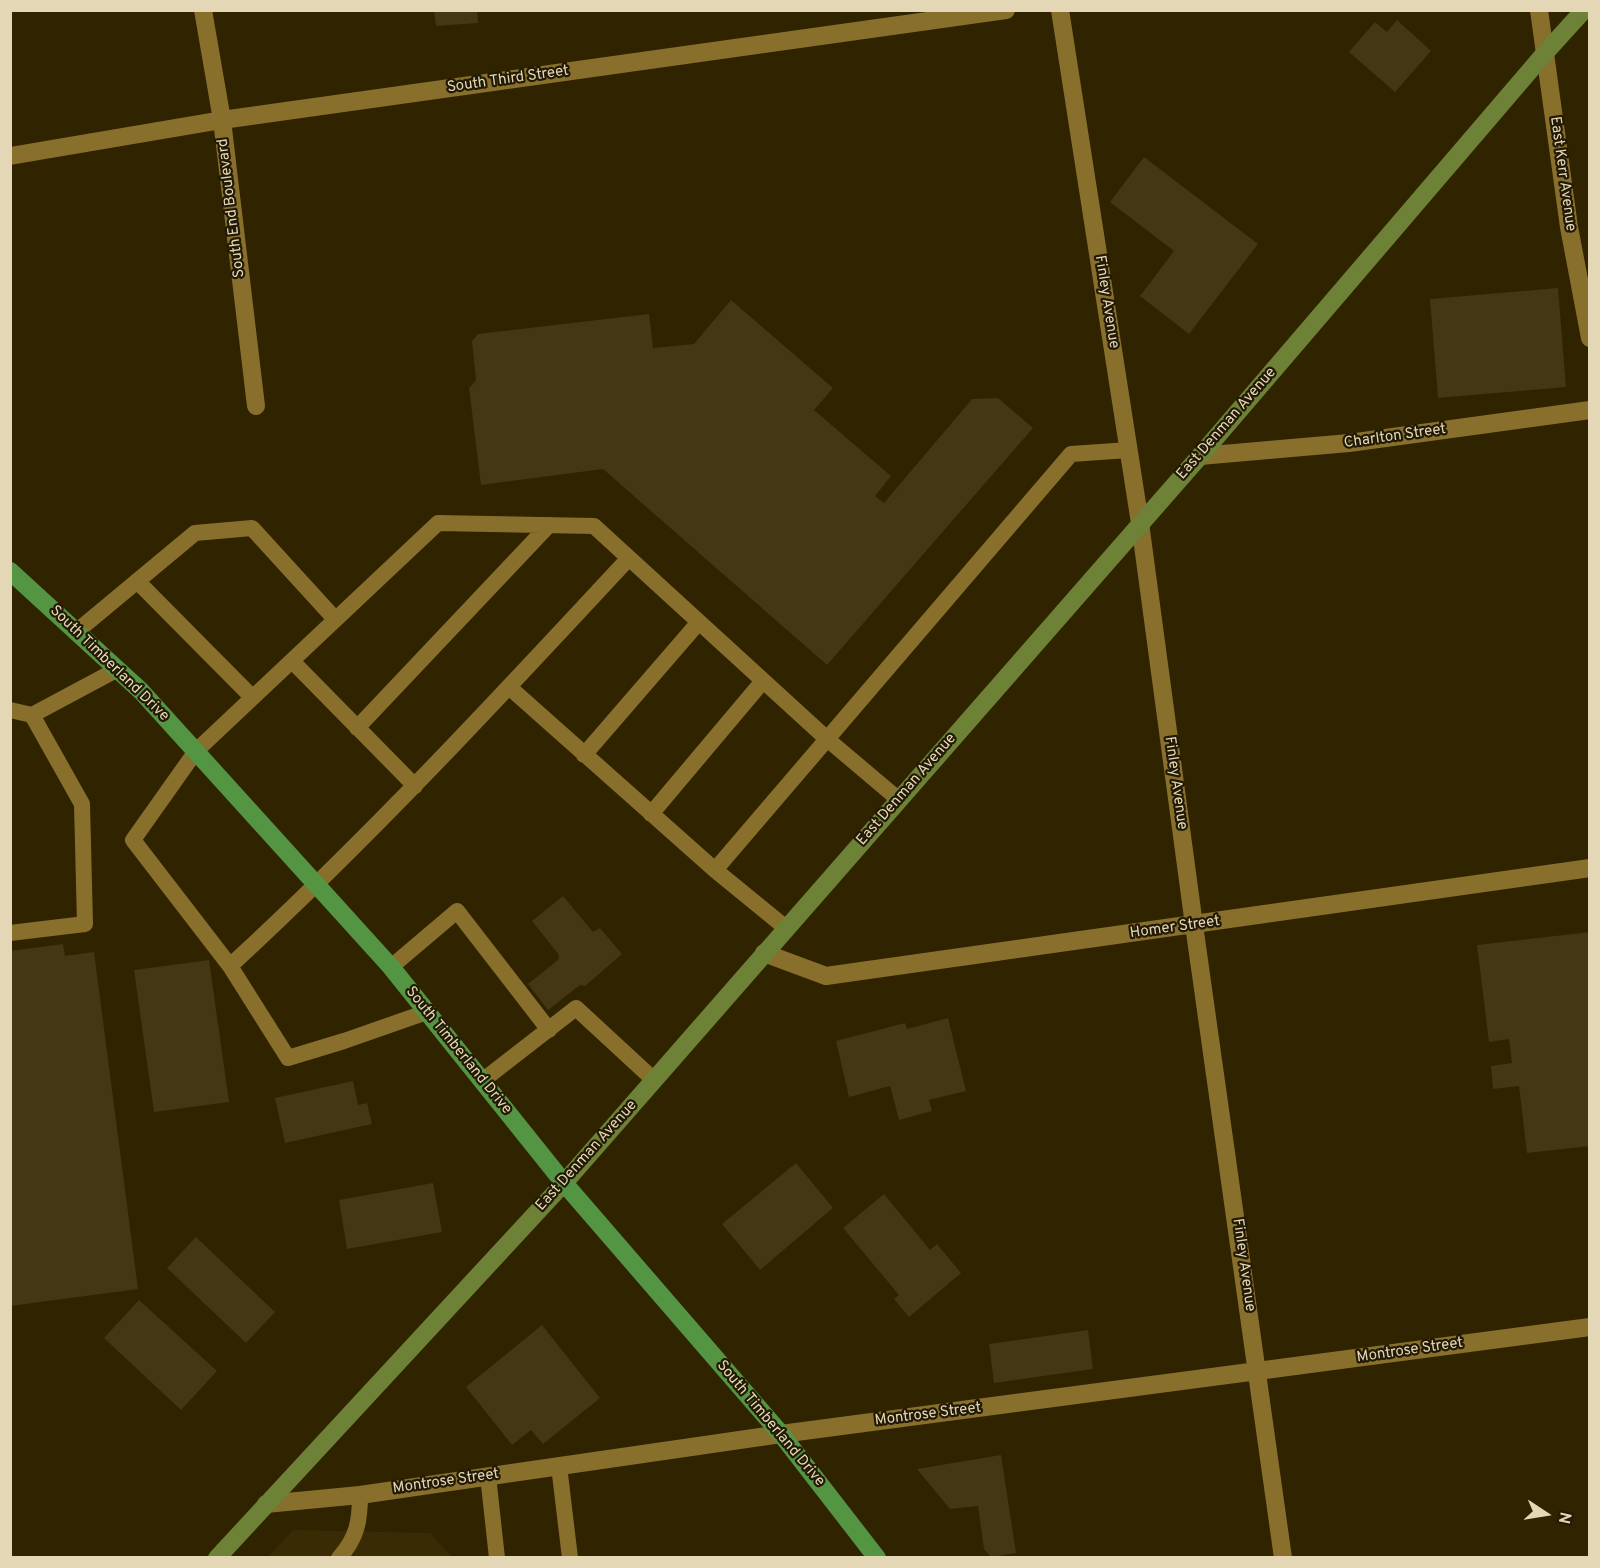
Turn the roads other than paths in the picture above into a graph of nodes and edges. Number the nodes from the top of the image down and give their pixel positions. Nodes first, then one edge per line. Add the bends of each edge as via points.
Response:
1 (203, 10) edge
2 (1006, 10) edge
3 (1060, 10) edge
4 (1539, 10) edge
5 (1584, 10) edge
6 (1545, 53) junction
7 (222, 120) junction
8 (10, 156) edge
9 (1590, 338) edge
10 (256, 406) dead end
11 (1590, 410) edge
12 (1129, 450) junction
13 (1200, 456) junction
14 (1140, 523) junction
15 (549, 525) junction
16 (629, 558) junction
17 (10, 571) edge
18 (137, 581) junction
19 (335, 620) junction
20 (699, 622) junction
21 (76, 632) junction
22 (292, 661) junction
23 (117, 669) junction
24 (763, 681) junction
25 (508, 687) junction
26 (252, 698) junction
27 (10, 710) edge
28 (32, 715) junction
29 (357, 728) junction
30 (827, 739) junction
31 (196, 751) junction
32 (584, 755) junction
33 (416, 786) junction
34 (898, 799) junction
35 (651, 814) junction
36 (1590, 868) edge
37 (715, 870) junction
38 (317, 885) junction
39 (1194, 925) junction
40 (786, 928) junction
41 (10, 933) edge
42 (764, 953) junction
43 (230, 966) junction
44 (391, 967) junction
45 (427, 1012) junction
46 (549, 1030) junction
47 (654, 1080) junction
48 (482, 1081) junction
49 (564, 1183) junction
50 (1590, 1327) edge
51 (1258, 1372) junction
52 (781, 1434) junction
53 (559, 1466) junction
54 (488, 1476) junction
55 (360, 1495) junction
56 (266, 1504) junction
57 (217, 1557) edge
58 (339, 1557) edge
59 (498, 1557) edge
60 (570, 1557) edge
61 (877, 1557) edge
62 (1283, 1557) edge

1 - 7 street, South End Boulevard
2 - 7 street, South Third Street
3 - 12 street, Finley Avenue
4 - 6 street, East Kerr Avenue
5 - 6 main road, East Denman Avenue
6 - 9 street, East Kerr Avenue via 1569,227
6 - 13 main road, East Denman Avenue
7 - 8 street, South Third Street
7 - 10 street, South End Boulevard
11 - 13 street, Charlton Street via 1349,443
12 - 14 street, Finley Avenue
12 - 30 lane via 1071,454
13 - 14 main road, East Denman Avenue
14 - 34 main road, East Denman Avenue
14 - 39 street, Finley Avenue
15 - 16 lane via 594,526
15 - 19 lane via 438,523
15 - 29 lane
16 - 20 lane
16 - 25 lane
17 - 21 main road, South Timberland Drive
18 - 19 lane via 195,533 252,528
18 - 21 lane
18 - 26 lane
19 - 22 lane
20 - 24 lane
20 - 32 lane
21 - 23 main road, South Timberland Drive
22 - 26 lane
22 - 29 lane
23 - 28 lane
23 - 31 main road, South Timberland Drive
24 - 30 lane
24 - 35 lane
25 - 32 lane
25 - 33 lane
26 - 31 lane
27 - 28 lane
28 - 41 lane via 82,804 85,924
29 - 33 lane
30 - 34 lane
30 - 37 lane
31 - 38 main road, South Timberland Drive
31 - 43 lane via 132,840
32 - 35 lane
33 - 38 lane
34 - 40 main road, East Denman Avenue
35 - 37 lane
36 - 39 street, Homer Street
37 - 40 lane
38 - 43 lane
38 - 44 main road, South Timberland Drive
39 - 42 street, Homer Street via 826,976
39 - 51 street, Finley Avenue
40 - 42 main road, East Denman Avenue
42 - 47 main road, East Denman Avenue
43 - 45 lane via 288,1058
44 - 45 main road, South Timberland Drive
44 - 46 lane via 457,911
45 - 48 main road, South Timberland Drive
46 - 47 lane via 576,1008
46 - 48 lane
47 - 49 main road, East Denman Avenue
48 - 49 main road, South Timberland Drive
49 - 52 main road, South Timberland Drive
49 - 56 main road, East Denman Avenue
50 - 51 street, Montrose Street
51 - 52 street, Montrose Street
51 - 62 street, Finley Avenue
52 - 53 street, Montrose Street
52 - 61 main road, South Timberland Drive
53 - 54 street, Montrose Street
53 - 60 lane
54 - 55 street, Montrose Street
54 - 59 lane
55 - 56 street, Montrose Street
55 - 58 lane via 360,1518 351,1545
56 - 57 main road, East Denman Avenue

